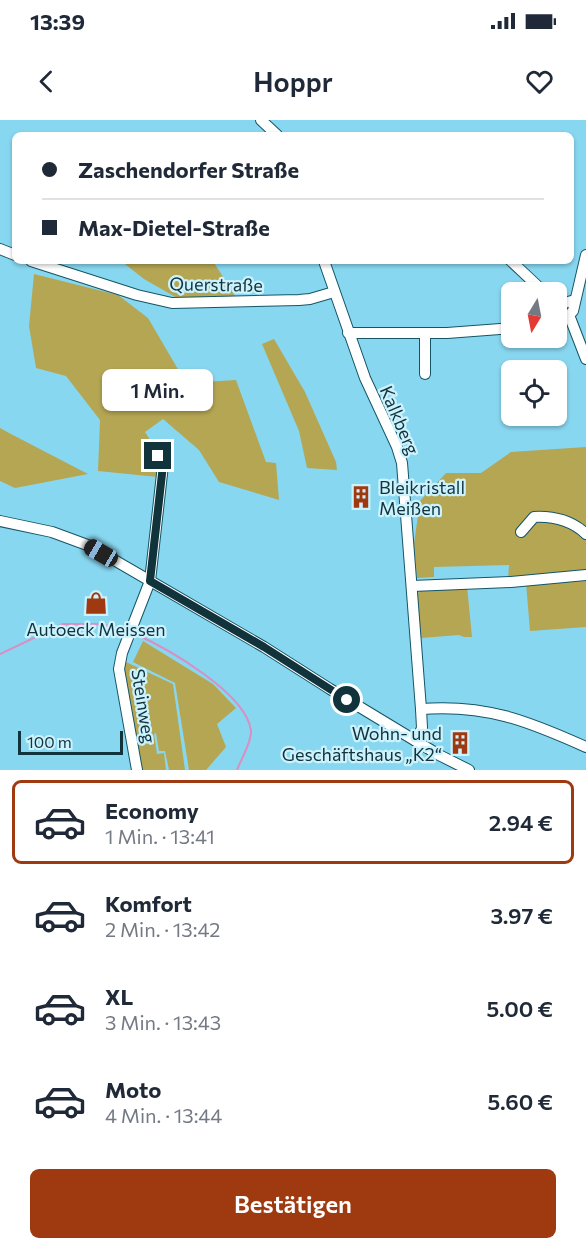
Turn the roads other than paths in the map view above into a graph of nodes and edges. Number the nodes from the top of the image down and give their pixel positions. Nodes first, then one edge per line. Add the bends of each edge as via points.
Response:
1 (261, 120) edge
2 (274, 132) edge
3 (586, 255) edge
4 (40, 264) edge
5 (325, 264) edge
6 (514, 264) edge
7 (533, 282) edge
8 (334, 292) junction
9 (575, 300) junction
10 (567, 302) edge
11 (568, 315) joint
12 (501, 329) edge
13 (348, 333) junction
14 (425, 333) junction
15 (586, 359) edge
16 (425, 374) dead end
17 (158, 456) dead end
18 (0, 521) edge
19 (521, 532) dead end
20 (586, 534) edge
21 (586, 575) edge
22 (150, 581) junction
23 (412, 586) junction
24 (421, 709) junction
25 (416, 741) junction
26 (586, 747) edge
27 (465, 769) edge
28 (137, 770) edge

1 - 2 street
3 - 9 street
4 - 8 street, Querstraße via 172,303 310,300
5 - 8 street, Kalkberg
6 - 7 street
8 - 13 street, Kalkberg
9 - 10 street
9 - 11 street
11 - 15 street
12 - 14 street
13 - 14 street
13 - 23 street, Kalkberg via 402,463
14 - 16 street
17 - 22 street, Steinweg via 163,465
18 - 22 street via 71,538
19 - 20 street via 534,517 550,516 577,525
21 - 23 street
22 - 25 street
22 - 28 street, Steinweg via 120,662
23 - 24 street, Kalkberg
24 - 25 street, Kalkberg via 422,732
24 - 26 street via 462,708 501,714
25 - 27 street

